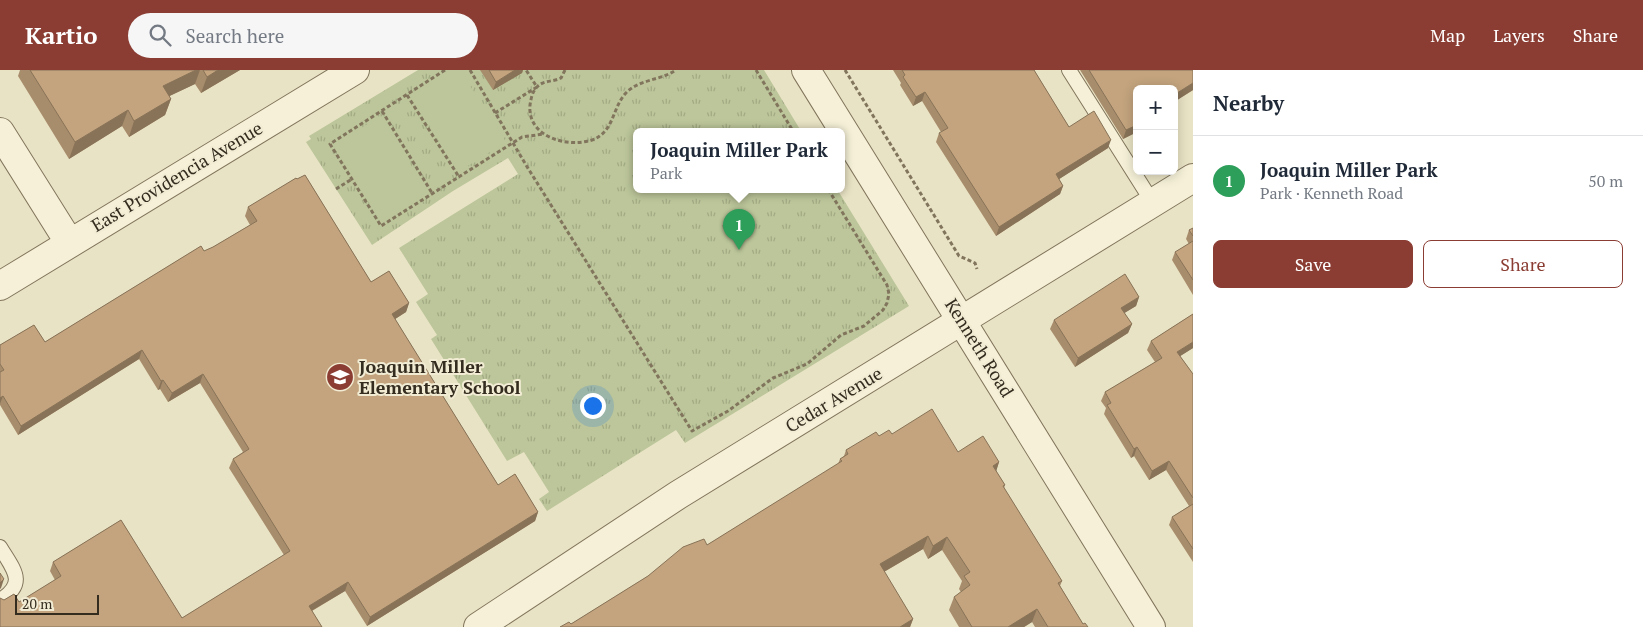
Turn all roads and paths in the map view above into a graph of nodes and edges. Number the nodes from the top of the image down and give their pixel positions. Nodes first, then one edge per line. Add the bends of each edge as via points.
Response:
1 (355, 70) edge
2 (445, 70) edge
3 (470, 70) edge
4 (526, 70) edge
5 (565, 70) edge
6 (676, 70) edge
7 (756, 70) edge
8 (806, 70) edge
9 (845, 70) edge
10 (1069, 70) edge
11 (537, 87) junction
12 (407, 94) junction
13 (382, 111) junction
14 (495, 113) junction
15 (791, 128) edge
16 (842, 128) edge
17 (0, 132) edge
18 (845, 133) edge
19 (544, 134) junction
20 (513, 142) junction
21 (459, 177) junction
22 (1193, 178) edge
23 (352, 179) junction
24 (336, 189) dead end
25 (432, 193) junction
26 (830, 193) edge
27 (1153, 203) junction
28 (69, 242) junction
29 (977, 269) dead end
30 (0, 286) edge
31 (962, 321) junction
32 (0, 547) edge
33 (0, 600) edge
34 (478, 627) edge
35 (1151, 627) edge

1 - 28 street, East Providencia Avenue
2 - 12 path
3 - 14 path
4 - 11 path
5 - 11 path via 561,78
6 - 19 path via 630,89 610,125 594,139 573,143
7 - 15 path
8 - 16 street, Kenneth Road
9 - 29 path via 959,256 975,263
10 - 27 lane
11 - 14 path
11 - 19 path via 531,98 530,114 536,129
12 - 13 path
12 - 21 path
13 - 23 path via 330,144
13 - 25 path
14 - 20 path
17 - 28 street
18 - 31 street, Kenneth Road
19 - 20 path via 531,134
20 - 21 path
20 - 26 path via 692,431 728,411 773,378 807,364 841,335 864,326 883,310 890,294 887,285
21 - 25 path
22 - 27 street, Cedar Avenue
23 - 24 path
23 - 25 path via 381,226
27 - 31 street, Cedar Avenue
28 - 30 street, East Providencia Avenue
31 - 34 street, Cedar Avenue via 678,495
31 - 35 street, Kenneth Road
32 - 33 lane via 15,572 17,583 11,594

